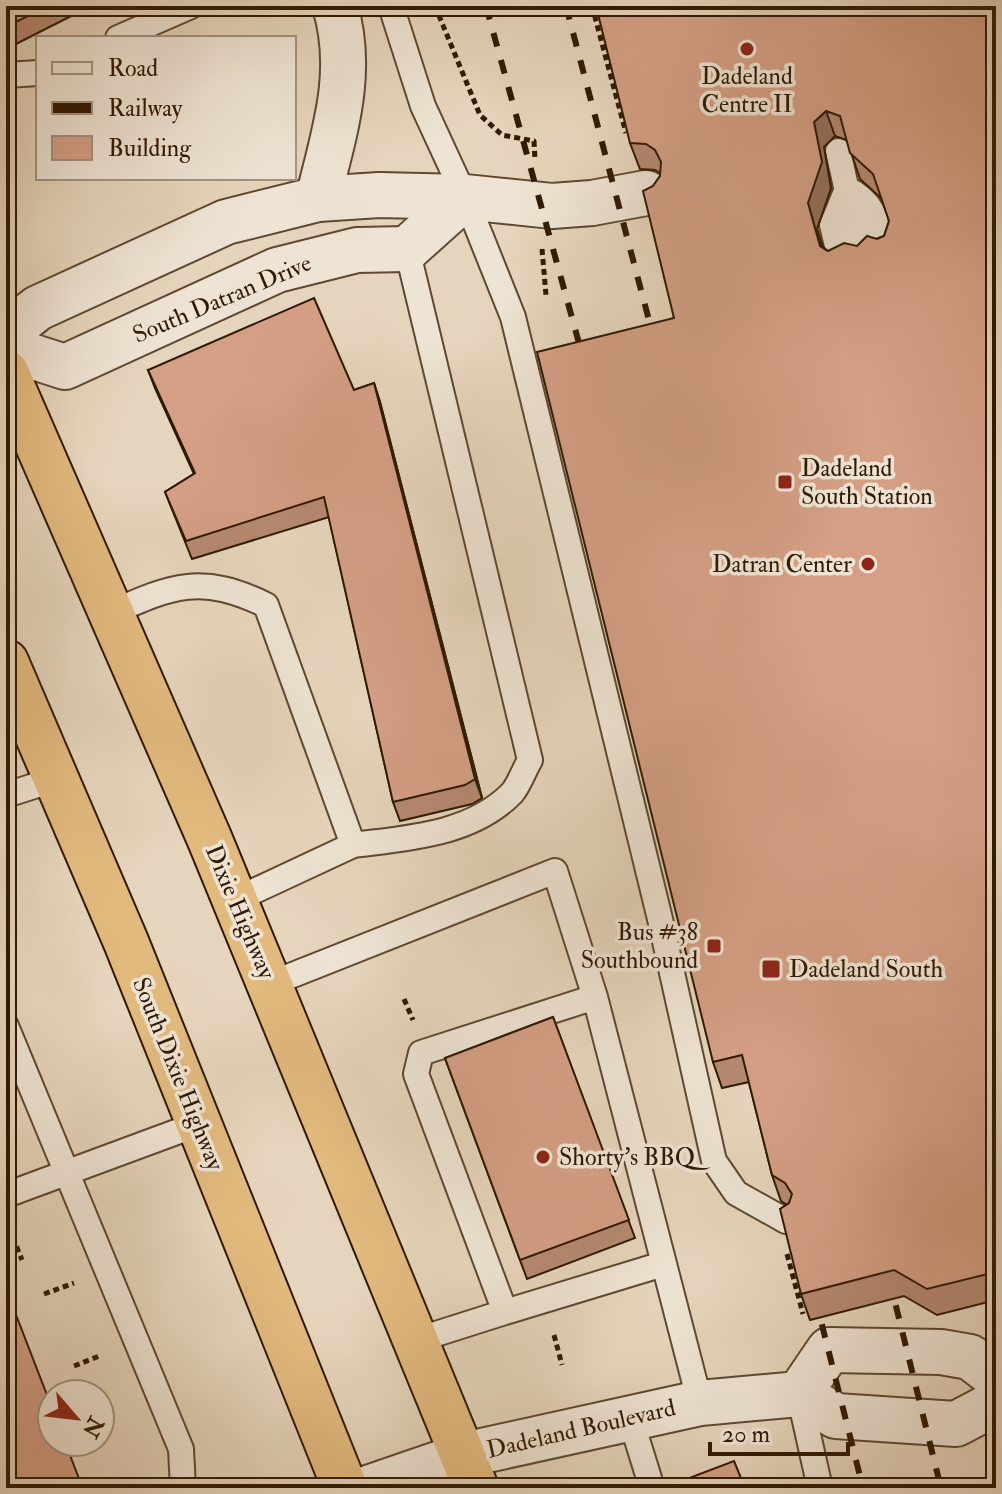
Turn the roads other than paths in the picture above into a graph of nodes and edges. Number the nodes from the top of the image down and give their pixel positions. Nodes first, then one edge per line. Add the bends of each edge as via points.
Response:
1 (191, 6) edge
2 (335, 6) edge
3 (391, 6) edge
4 (123, 36) edge
5 (36, 73) edge
6 (6, 75) edge
7 (838, 151) edge
8 (847, 189) junction
9 (646, 193) edge
10 (465, 197) junction
11 (318, 199) junction
12 (407, 249) junction
13 (6, 333) edge
14 (6, 348) edge
15 (6, 372) edge
16 (111, 613) junction
17 (6, 662) edge
18 (56, 779) junction
19 (6, 795) edge
20 (353, 845) junction
21 (235, 900) junction
22 (270, 984) junction
23 (595, 997) junction
24 (6, 1026) edge
25 (198, 1124) junction
26 (65, 1171) junction
27 (6, 1195) edge
28 (786, 1221) edge
29 (663, 1264) junction
30 (505, 1312) junction
31 (417, 1340) junction
32 (996, 1377) edge
33 (799, 1394) junction
34 (700, 1403) junction
35 (996, 1403) edge
36 (630, 1417) junction
37 (470, 1472) edge
38 (183, 1482) edge
39 (345, 1488) edge
40 (368, 1488) edge
41 (652, 1488) edge
42 (820, 1488) edge

1 - 4 lane
2 - 11 street via 345,54 344,89
3 - 10 lane via 423,106
5 - 6 lane
7 - 8 lane
8 - 8 lane via 832,225 863,256 873,208
9 - 10 street via 552,206
10 - 11 street
10 - 12 street
10 - 28 lane via 513,317 714,1161 736,1193
11 - 13 street via 226,222 38,308
12 - 14 street, South Datran Drive via 357,250 277,270 65,367
12 - 20 lane via 530,760 512,792 470,822 428,835
15 - 16 highway, Dixie Highway
16 - 20 lane via 159,592 198,585 234,589 266,605
16 - 21 highway, Dixie Highway
17 - 18 highway, South Dixie Highway
18 - 19 lane
18 - 25 highway, South Dixie Highway
20 - 21 lane
21 - 22 highway, Dixie Highway
22 - 23 lane via 555,871
22 - 31 highway, Dixie Highway
23 - 29 lane
23 - 30 lane via 421,1053 418,1063 416,1074
24 - 26 lane
25 - 26 lane
25 - 39 highway, South Dixie Highway
26 - 27 lane
26 - 38 lane via 181,1449
29 - 30 lane
29 - 34 lane
30 - 31 lane
31 - 37 highway, Dixie Highway
32 - 33 street via 970,1357 941,1352 829,1350
33 - 34 street, Dadeland Boulevard
33 - 35 street via 836,1416 889,1421 956,1424
33 - 42 lane
34 - 36 street, Dadeland Boulevard
36 - 37 street, Dadeland Boulevard
36 - 41 lane
37 - 40 street, Dadeland Boulevard

